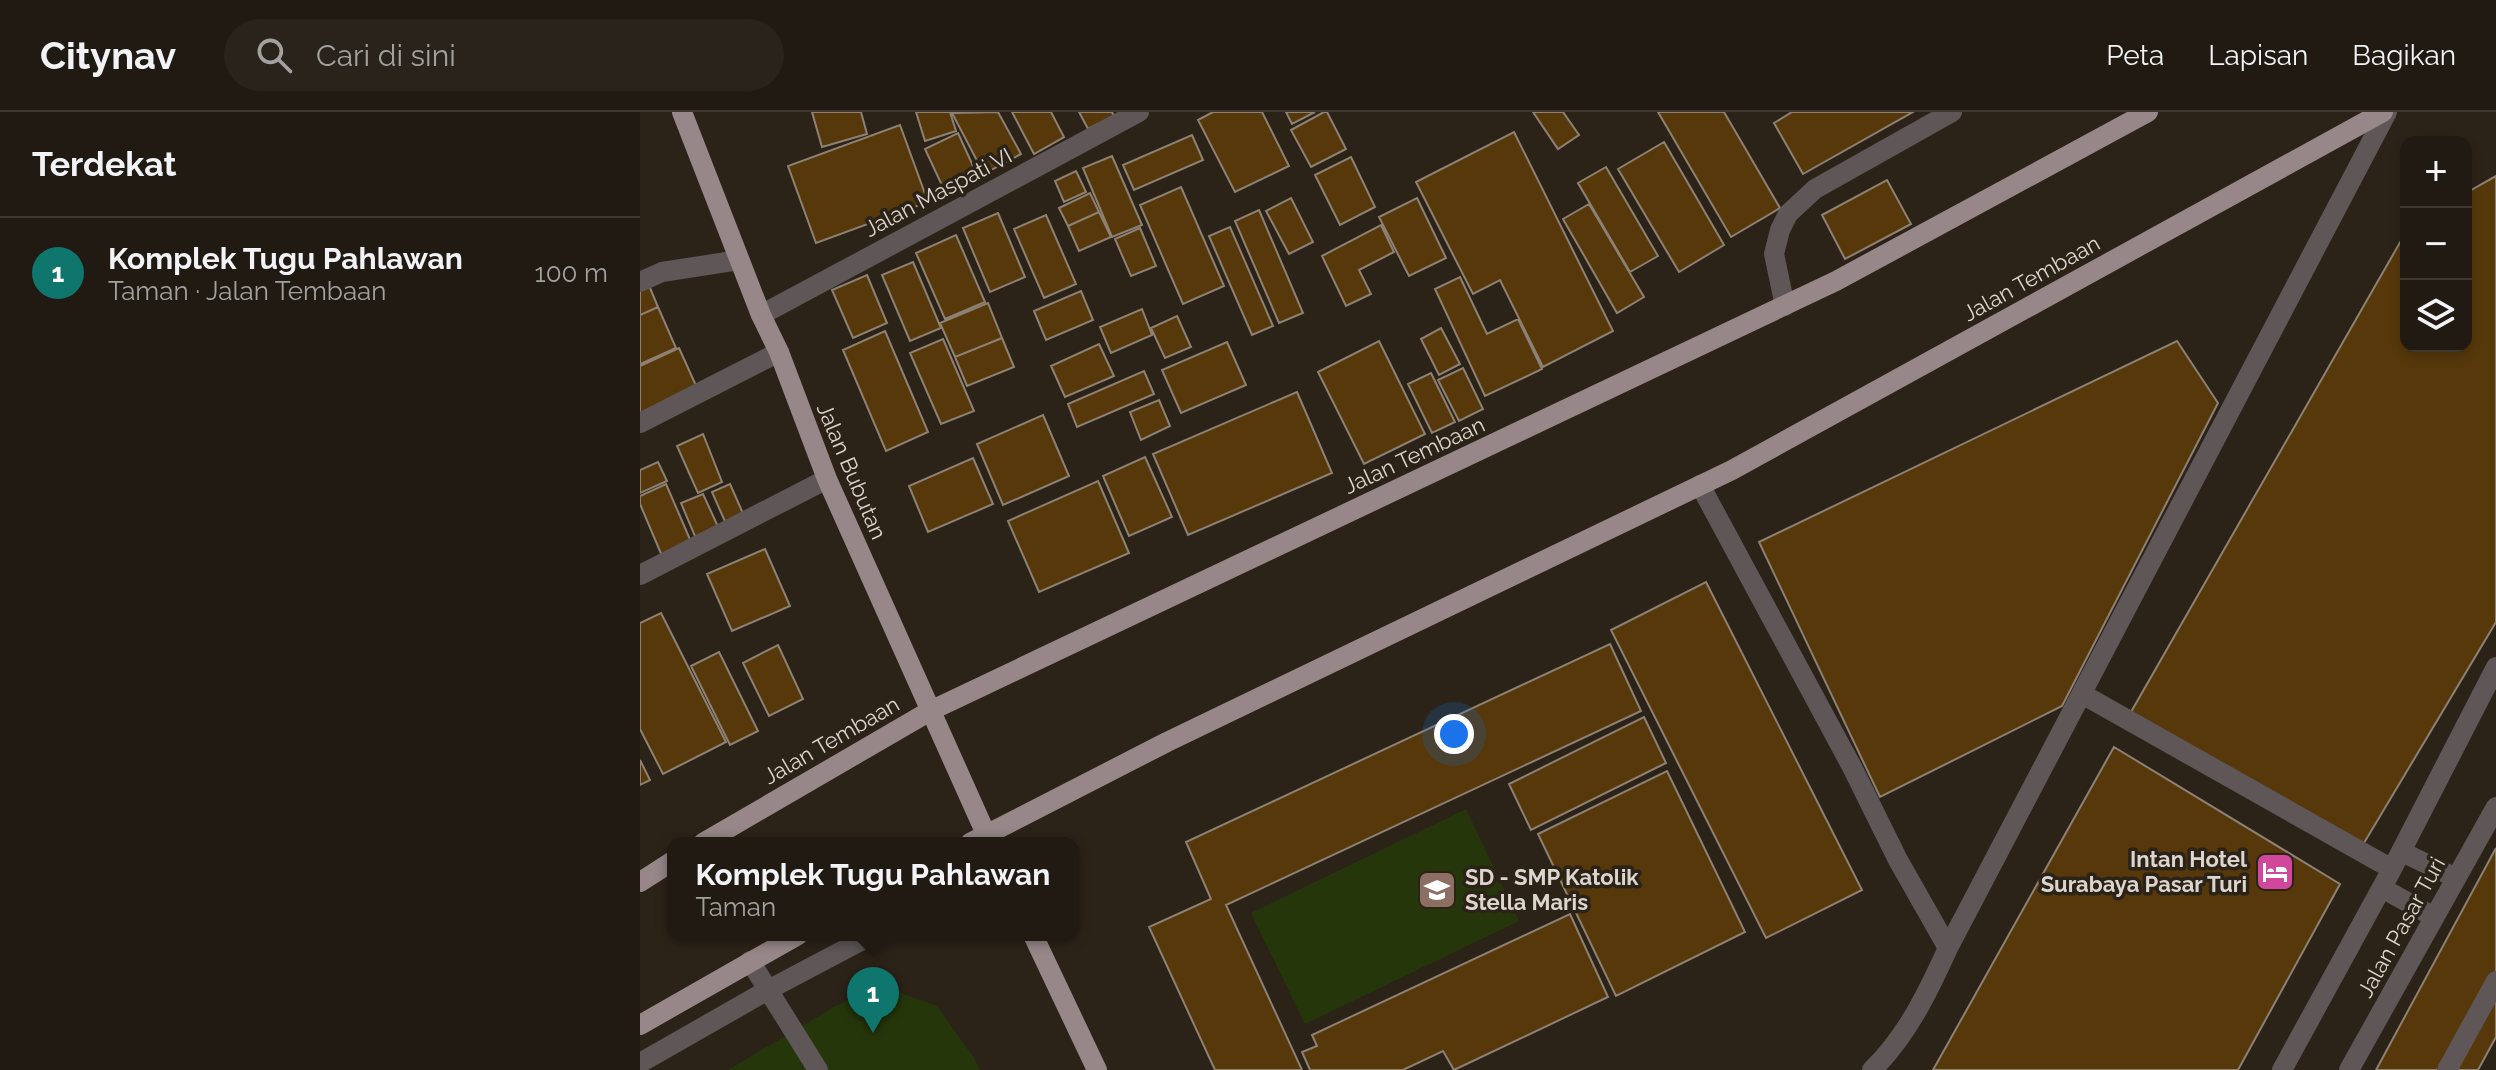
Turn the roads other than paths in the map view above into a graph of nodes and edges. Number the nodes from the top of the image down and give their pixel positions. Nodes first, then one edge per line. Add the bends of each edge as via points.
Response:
1 (682, 112) edge
2 (1139, 112) edge
3 (1952, 112) edge
4 (2148, 112) edge
5 (2385, 112) edge
6 (739, 260) junction
7 (640, 282) edge
8 (1785, 306) junction
9 (761, 315) junction
10 (779, 352) junction
11 (640, 423) edge
12 (827, 479) junction
13 (1700, 485) junction
14 (640, 575) edge
15 (2496, 667) edge
16 (2082, 694) junction
17 (930, 711) junction
18 (2496, 807) edge
19 (713, 837) edge
20 (981, 837) edge
21 (988, 837) edge
22 (2397, 861) junction
23 (667, 865) edge
24 (2456, 878) junction
25 (640, 882) edge
26 (2382, 888) junction
27 (2434, 917) junction
28 (787, 941) edge
29 (861, 941) edge
30 (1036, 941) edge
31 (1948, 948) junction
32 (750, 961) junction
33 (2496, 981) edge
34 (768, 990) junction
35 (640, 1025) edge
36 (640, 1063) edge
37 (818, 1070) edge
38 (1097, 1070) edge
39 (1872, 1070) edge
40 (2282, 1070) edge
41 (2349, 1070) edge
42 (2447, 1070) edge

1 - 6 main road, Jalan Bubutan
2 - 9 street, Jalan Maspati VI
3 - 8 street via 1815,189 1788,214 1774,254
4 - 8 main road, Jalan Tembaan
5 - 13 main road, Jalan Tembaan
5 - 16 street
6 - 7 street via 662,272
6 - 9 main road, Jalan Bubutan
8 - 17 main road, Jalan Tembaan
9 - 10 main road, Jalan Bubutan
10 - 11 street
10 - 12 main road, Jalan Bubutan
12 - 14 street
12 - 17 main road, Jalan Bubutan
13 - 21 main road, Jalan Tembaan via 1167,742
13 - 31 street
15 - 22 street
16 - 22 street
16 - 31 street
17 - 19 main road, Jalan Tembaan
17 - 20 main road, Jalan Bubutan
18 - 24 street, Jalan Pasar Turi
22 - 24 street
22 - 26 street
23 - 25 main road
24 - 27 street, Jalan Pasar Turi
26 - 27 street
26 - 40 street
27 - 41 street, Jalan Pasar Turi
28 - 32 main road
29 - 34 street
30 - 38 main road
31 - 39 street via 1921,1006
32 - 34 street
32 - 35 main road
33 - 42 street
34 - 36 street
34 - 37 street

